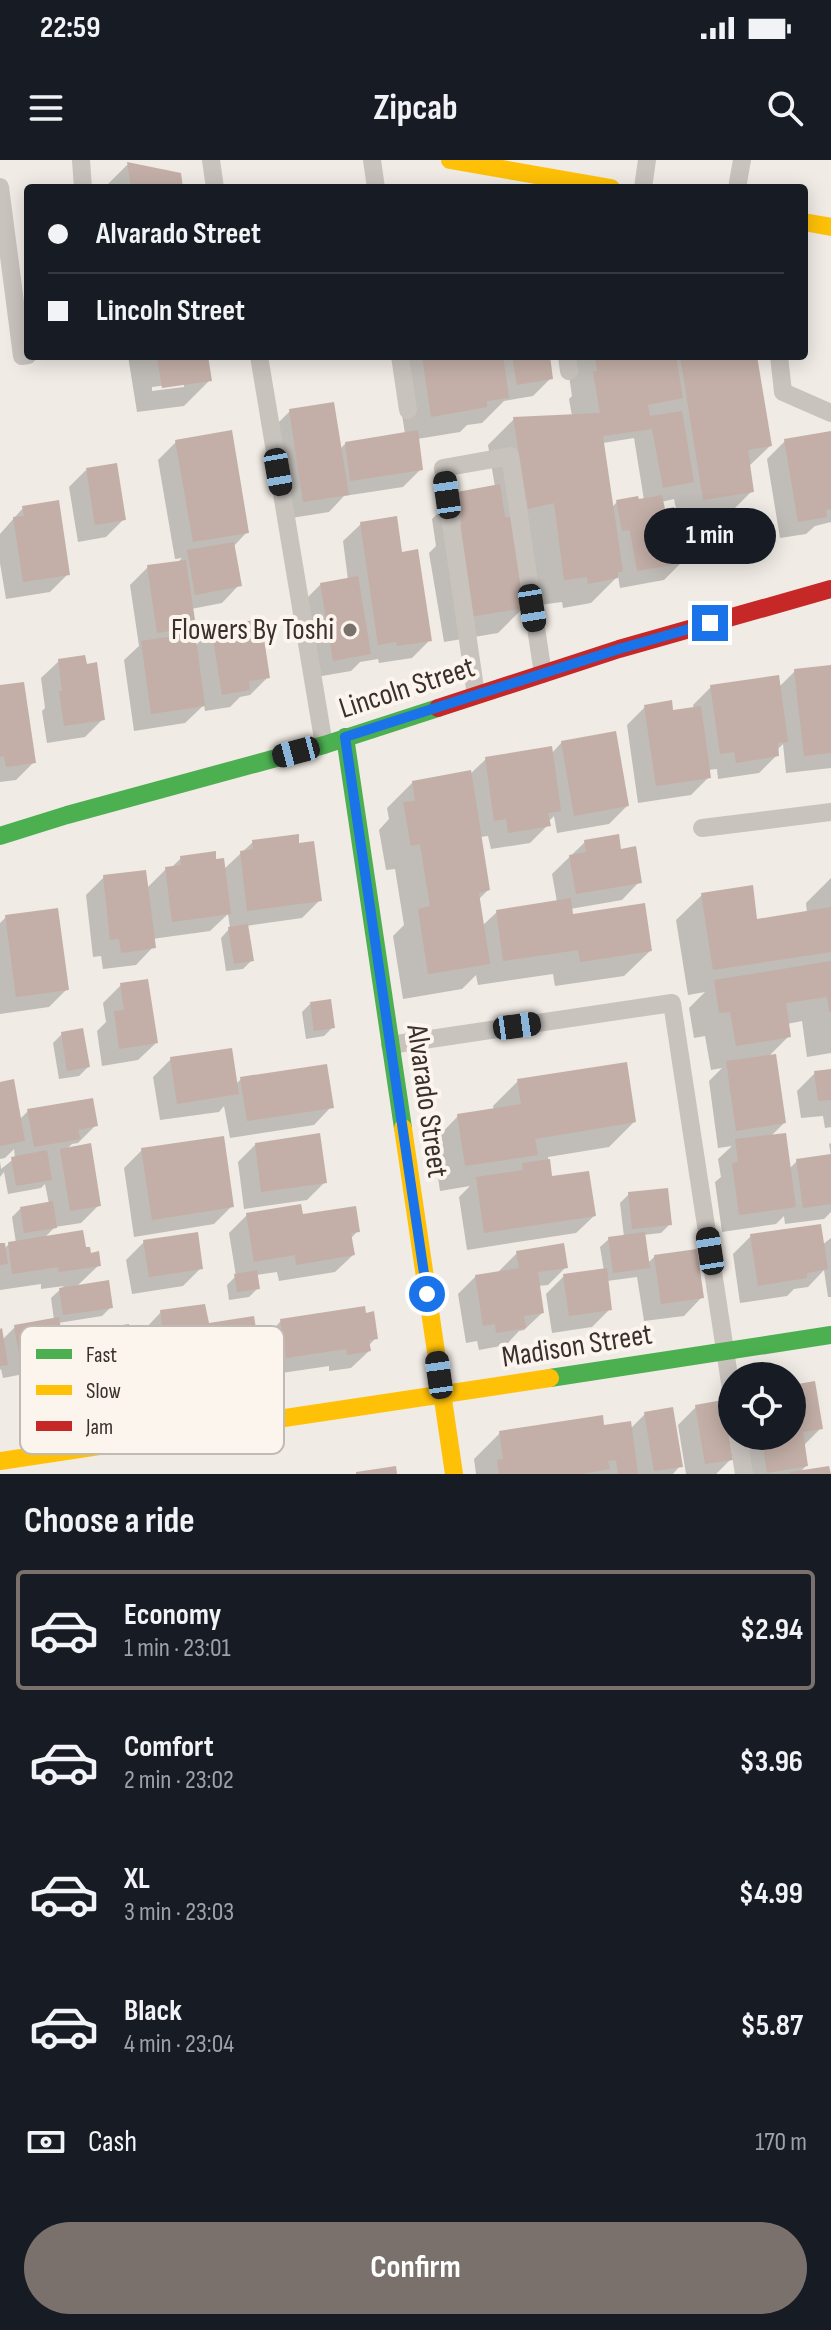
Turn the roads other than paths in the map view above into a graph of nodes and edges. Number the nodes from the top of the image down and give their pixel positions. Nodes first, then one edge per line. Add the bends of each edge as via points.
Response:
1 (81, 160) edge
2 (211, 160) edge
3 (372, 160) edge
4 (450, 160) edge
5 (647, 160) edge
6 (742, 160) edge
7 (548, 176) edge
8 (83, 184) edge
9 (214, 184) edge
10 (375, 184) edge
11 (590, 184) edge
12 (644, 184) edge
13 (738, 184) edge
14 (0, 187) edge
15 (808, 223) edge
16 (831, 227) edge
17 (24, 356) edge
18 (260, 360) edge
19 (401, 360) edge
20 (779, 360) edge
21 (408, 410) dead end
22 (831, 413) edge
23 (831, 589) edge
24 (543, 674) junction
25 (476, 695) junction
26 (345, 737) junction
27 (324, 745) junction
28 (831, 812) edge
29 (702, 828) dead end
30 (0, 836) edge
31 (390, 1045) junction
32 (831, 1335) edge
33 (726, 1352) junction
34 (727, 1362) edge
35 (442, 1395) junction
36 (284, 1419) edge
37 (740, 1450) edge
38 (47, 1454) edge
39 (0, 1461) edge
40 (454, 1474) edge
41 (744, 1474) edge

1 - 8 lane
2 - 9 lane
3 - 10 lane
4 - 7 street
5 - 12 lane
6 - 13 lane
7 - 11 street
14 - 17 lane
15 - 16 street
18 - 27 lane
19 - 21 lane
20 - 22 lane via 783,392
23 - 24 street, Lincoln Street
24 - 25 street, Lincoln Street
24 - 25 lane via 510,456 443,468
25 - 26 street, Lincoln Street
26 - 27 street, Lincoln Street
26 - 31 street, Alvarado Street
27 - 30 street, Lincoln Street
28 - 29 lane
31 - 33 lane via 672,1003
31 - 35 street, Alvarado Street
32 - 33 street, Madison Street
33 - 34 lane
33 - 35 street, Madison Street
35 - 36 street, Madison Street
35 - 40 street, Alvarado Street
37 - 41 lane
38 - 39 street, Madison Street

